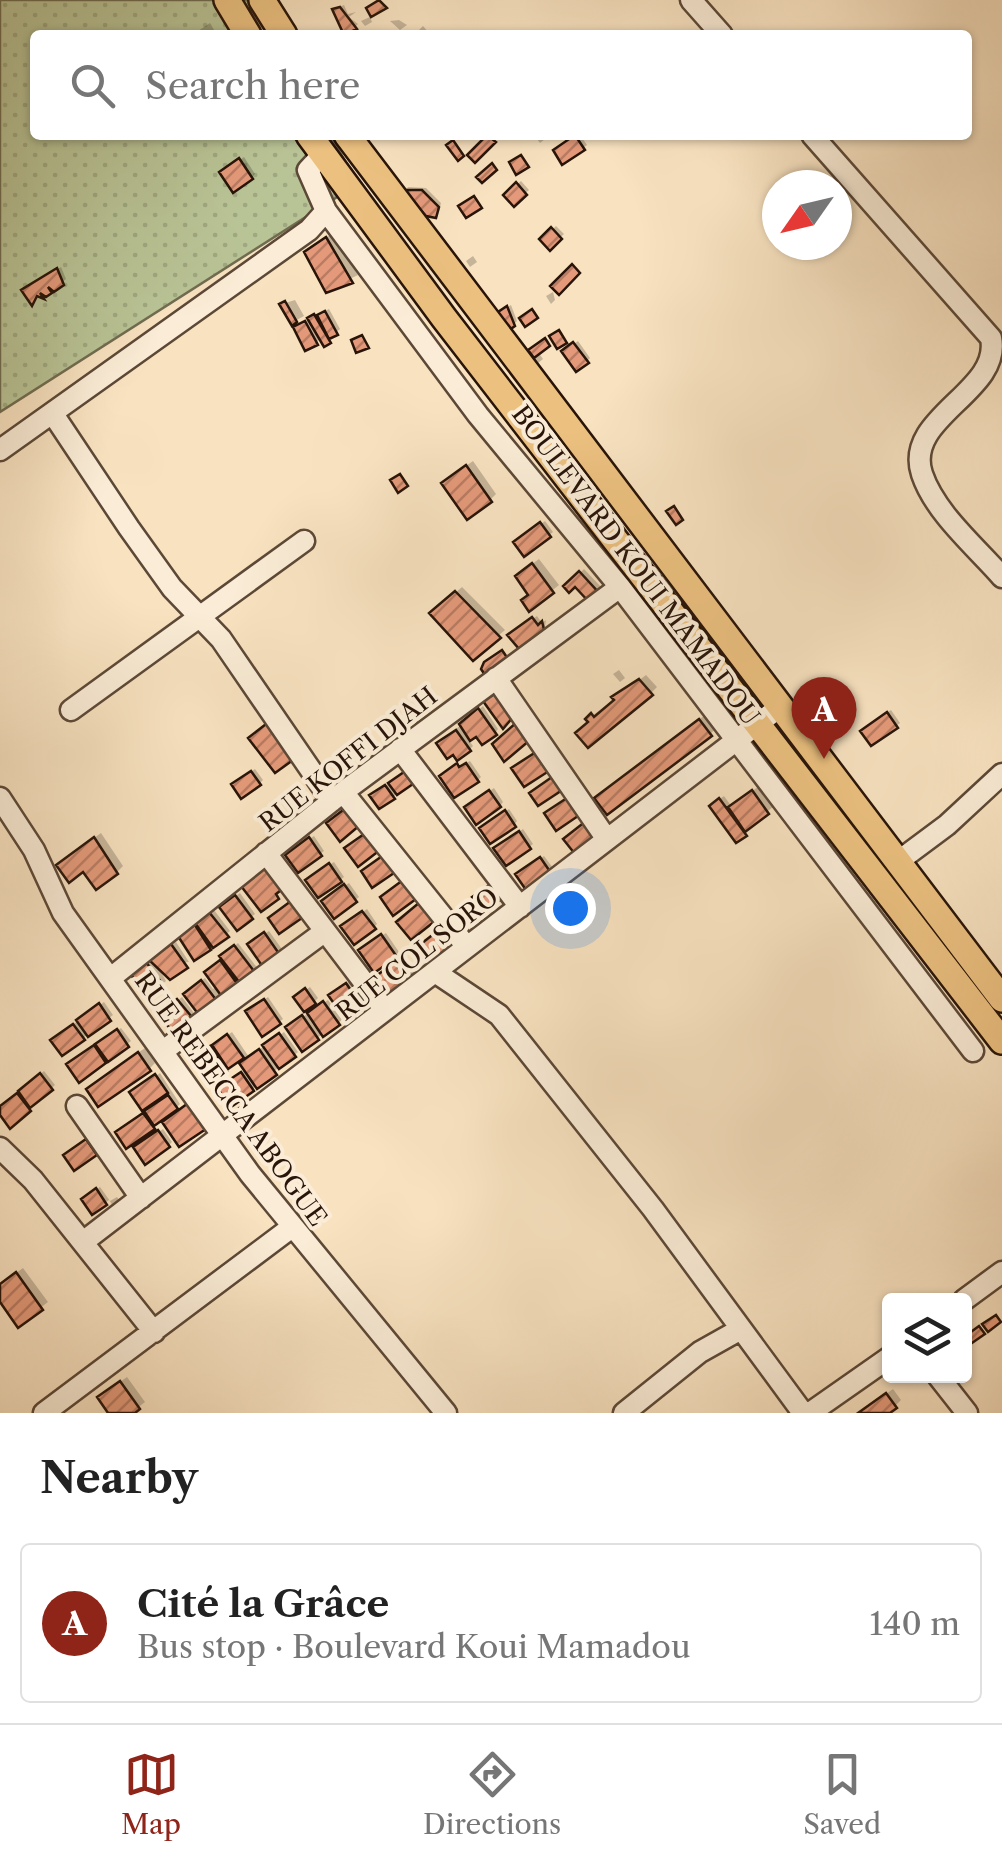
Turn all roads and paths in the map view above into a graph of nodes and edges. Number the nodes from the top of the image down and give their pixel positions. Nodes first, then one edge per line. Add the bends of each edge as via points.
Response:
1 (227, 0) edge
2 (262, 0) edge
3 (690, 0) edge
4 (245, 30) edge
5 (281, 30) edge
6 (717, 30) edge
7 (351, 140) edge
8 (816, 140) edge
9 (316, 145) edge
10 (326, 212) junction
11 (53, 414) junction
12 (0, 450) edge
13 (304, 541) dead end
14 (1002, 577) edge
15 (620, 587) junction
16 (201, 618) junction
17 (496, 678) junction
18 (781, 706) junction
19 (71, 710) dead end
20 (758, 724) junction
21 (736, 741) junction
22 (400, 749) junction
23 (1002, 774) edge
24 (338, 796) junction
25 (0, 798) edge
26 (606, 838) junction
27 (266, 853) junction
28 (900, 860) junction
29 (874, 880) junction
30 (520, 907) junction
31 (324, 932) junction
32 (468, 947) junction
33 (435, 972) junction
34 (112, 977) junction
35 (1002, 999) edge
36 (386, 1010) junction
37 (1002, 1041) edge
38 (163, 1051) junction
39 (974, 1051) dead end
40 (77, 1106) dead end
41 (224, 1134) junction
42 (0, 1148) edge
43 (142, 1198) junction
44 (292, 1227) junction
45 (83, 1242) junction
46 (1002, 1272) edge
47 (972, 1294) edge
48 (741, 1329) junction
49 (154, 1332) junction
50 (882, 1361) edge
51 (944, 1383) edge
52 (44, 1413) edge
53 (446, 1413) edge
54 (624, 1413) edge
55 (807, 1413) edge
56 (968, 1413) edge

1 - 4 main road
2 - 5 main road
3 - 6 street
7 - 18 main road, BOULEVARD KOUI MAMADOU
8 - 14 street via 991,338 986,367 926,436 919,462 934,496
9 - 10 street via 308,170
9 - 20 main road, BOULEVARD KOUI MAMADOU
10 - 11 street via 247,277
10 - 15 street via 542,497
11 - 12 street
11 - 16 street via 161,573
13 - 16 street
15 - 17 street, RUE KOFFI DJAH
15 - 21 street
16 - 19 street
16 - 24 street
17 - 22 street, RUE KOFFI DJAH
17 - 26 street
18 - 20 street, RUE COL SORO
18 - 28 main road, BOULEVARD KOUI MAMADOU
20 - 21 street, RUE COL SORO
20 - 29 main road, BOULEVARD KOUI MAMADOU
21 - 26 street, RUE COL SORO
21 - 39 street
22 - 24 street, RUE KOFFI DJAH
22 - 30 street
23 - 28 street
24 - 27 street, RUE KOFFI DJAH
24 - 32 street
25 - 34 street, RUE REBECCA ABOGUE via 63,912
26 - 30 street, RUE COL SORO
27 - 31 street
27 - 34 street, RUE KOFFI DJAH
28 - 29 main road
28 - 35 main road, BOULEVARD KOUI MAMADOU
29 - 37 main road, BOULEVARD KOUI MAMADOU
30 - 32 street, RUE COL SORO
31 - 36 street
31 - 38 street
32 - 33 street, RUE COL SORO
33 - 36 street, RUE COL SORO
33 - 48 street via 499,1015
34 - 38 street, RUE REBECCA ABOGUE
36 - 41 street, RUE COL SORO
38 - 41 street, RUE REBECCA ABOGUE
40 - 43 street
41 - 43 street, RUE COL SORO
41 - 44 street, RUE REBECCA ABOGUE
42 - 45 street
43 - 45 street, RUE COL SORO
44 - 49 street
44 - 53 street, RUE REBECCA ABOGUE
45 - 49 street
46 - 47 street
48 - 54 street via 678,1368
48 - 55 street
49 - 52 street
50 - 55 street
51 - 56 street

